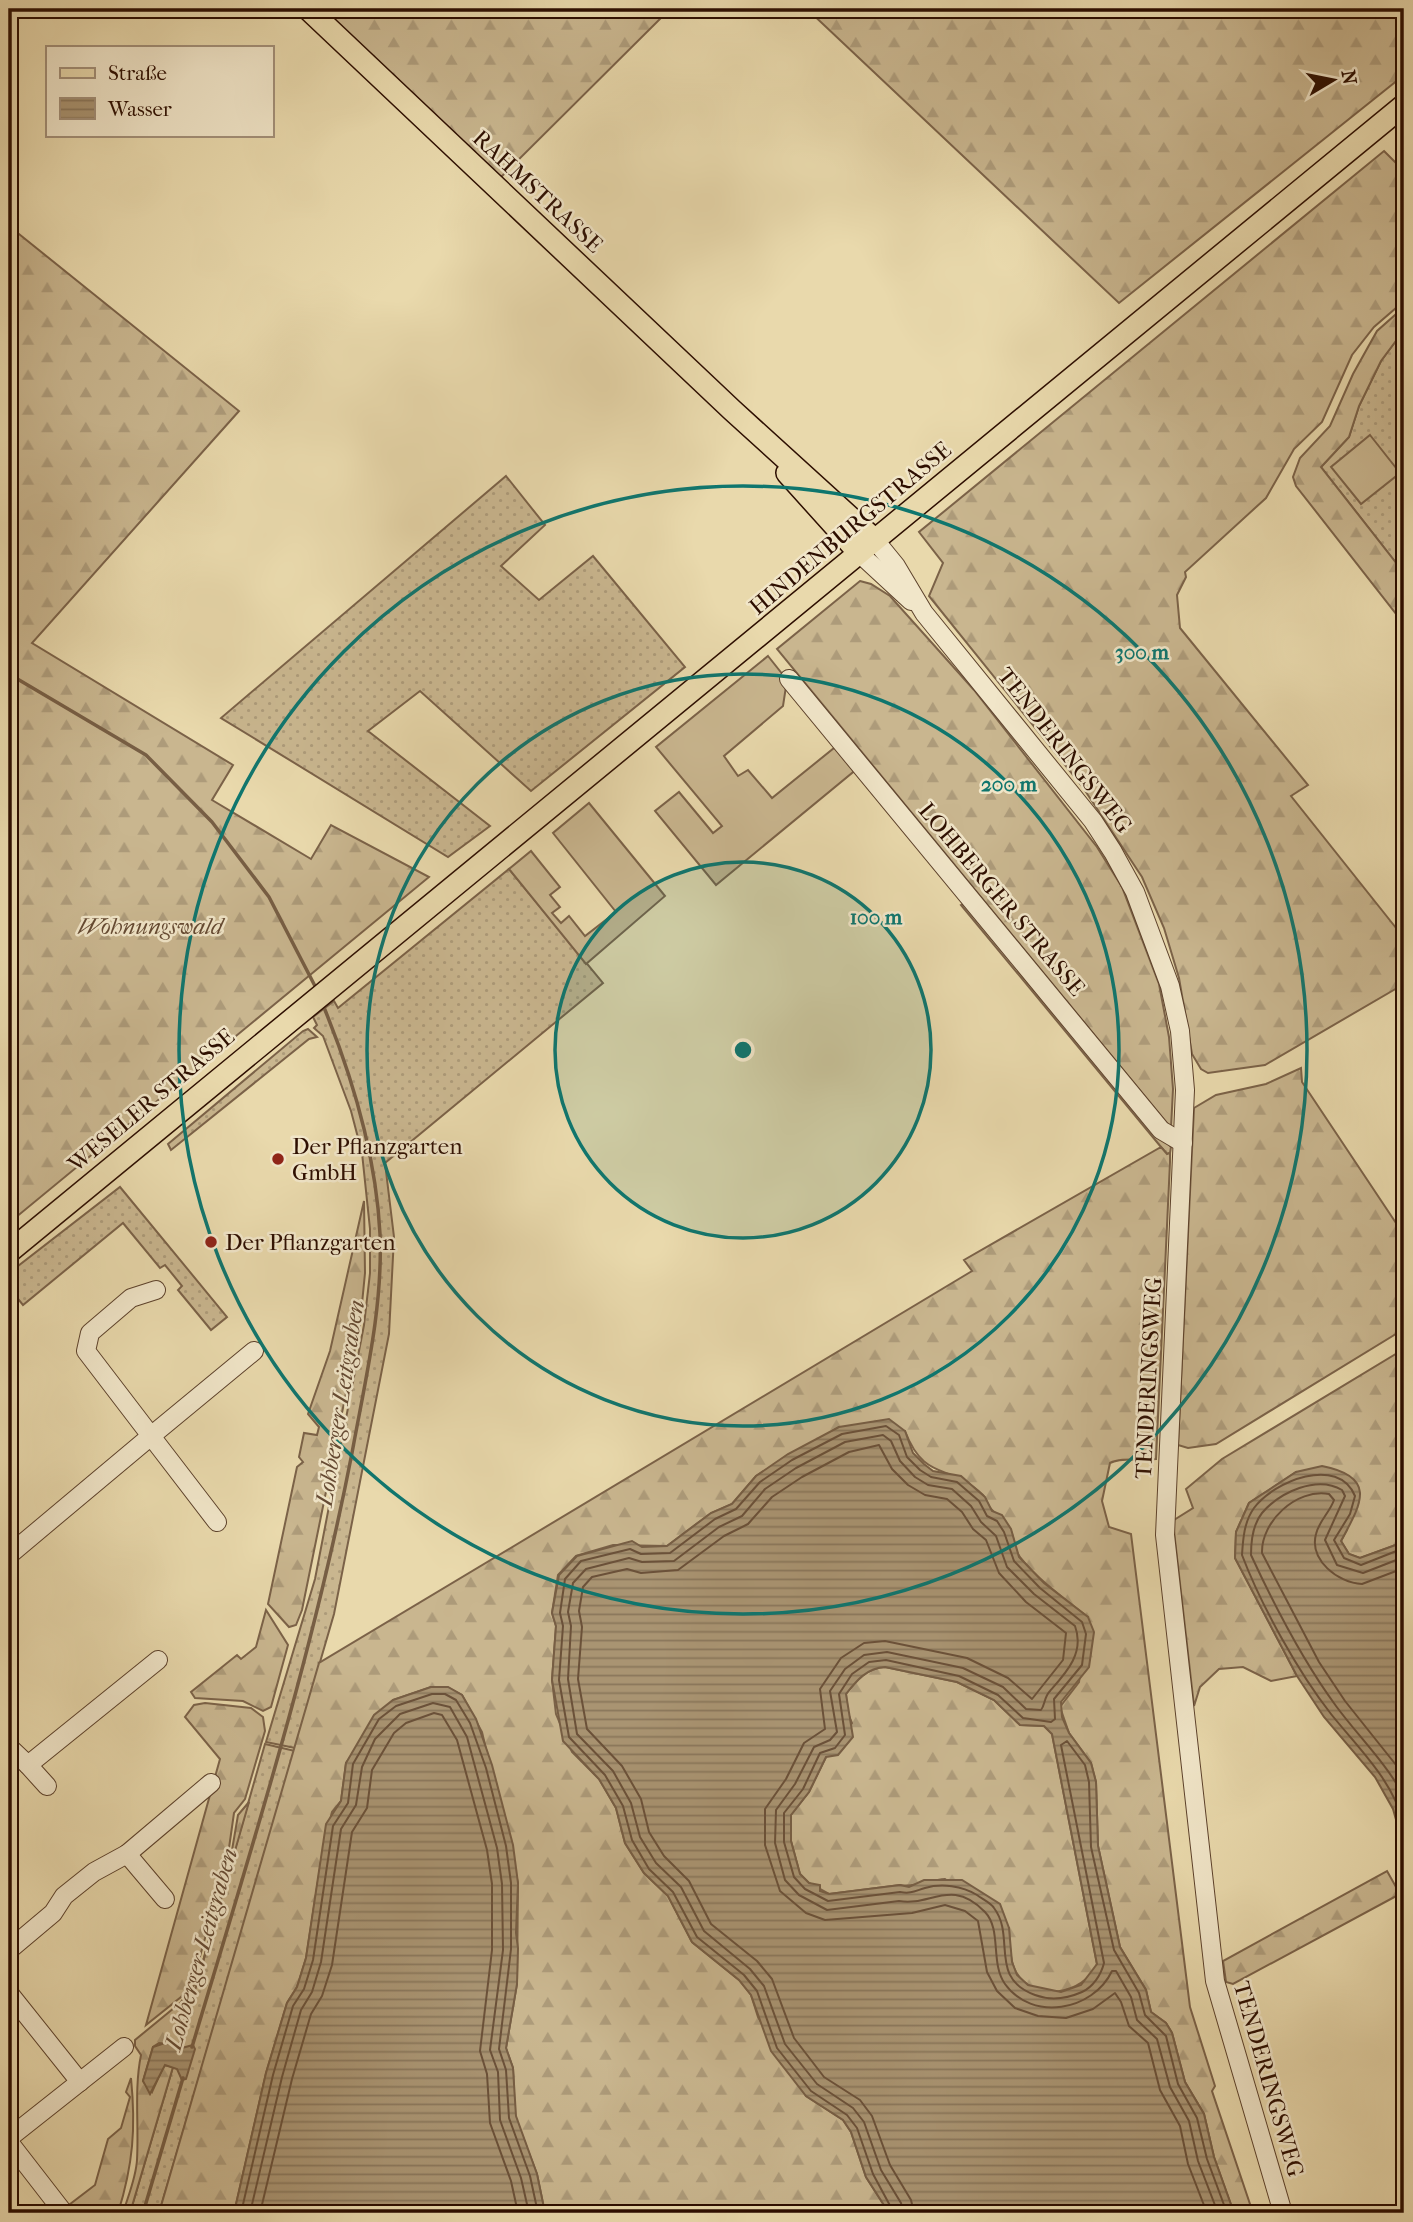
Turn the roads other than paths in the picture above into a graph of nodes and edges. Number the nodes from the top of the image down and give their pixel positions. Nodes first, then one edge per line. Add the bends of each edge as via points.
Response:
1 (308, 9) edge
2 (1404, 105) edge
3 (867, 546) junction
4 (789, 680) dead end
5 (328, 989) joint
6 (1184, 1143) junction
7 (9, 1252) edge
8 (156, 1290) dead end
9 (254, 1351) dead end
10 (151, 1436) junction
11 (217, 1522) dead end
12 (9, 1555) edge
13 (158, 1660) dead end
14 (9, 1747) edge
15 (28, 1765) junction
16 (211, 1783) dead end
17 (47, 1786) dead end
18 (127, 1854) junction
19 (164, 1899) dead end
20 (9, 1950) edge
21 (9, 1993) edge
22 (124, 2047) dead end
23 (80, 2082) junction
24 (9, 2140) edge
25 (64, 2213) edge
26 (1283, 2213) edge

1 - 3 main road, RAHMSTRASSE via 732,411
2 - 3 main road, HINDENBURGSTRASSE
3 - 5 main road, HINDENBURGSTRASSE
3 - 6 street, TENDERINGSWEG via 896,566 924,613 1093,821 1135,892 1170,986 1180,1031
4 - 6 street, LOHBERGER STRASSE via 1161,1130
5 - 7 main road, WESELER STRASSE
6 - 26 street, TENDERINGSWEG via 1165,1535 1215,1981
8 - 10 street via 131,1298 90,1333 86,1352
9 - 10 street
10 - 11 street
10 - 12 street
13 - 15 street
14 - 15 street
15 - 17 street
16 - 18 street
18 - 19 street
18 - 20 street via 64,1896 53,1913
21 - 23 street
22 - 23 street
23 - 24 street
24 - 25 street

